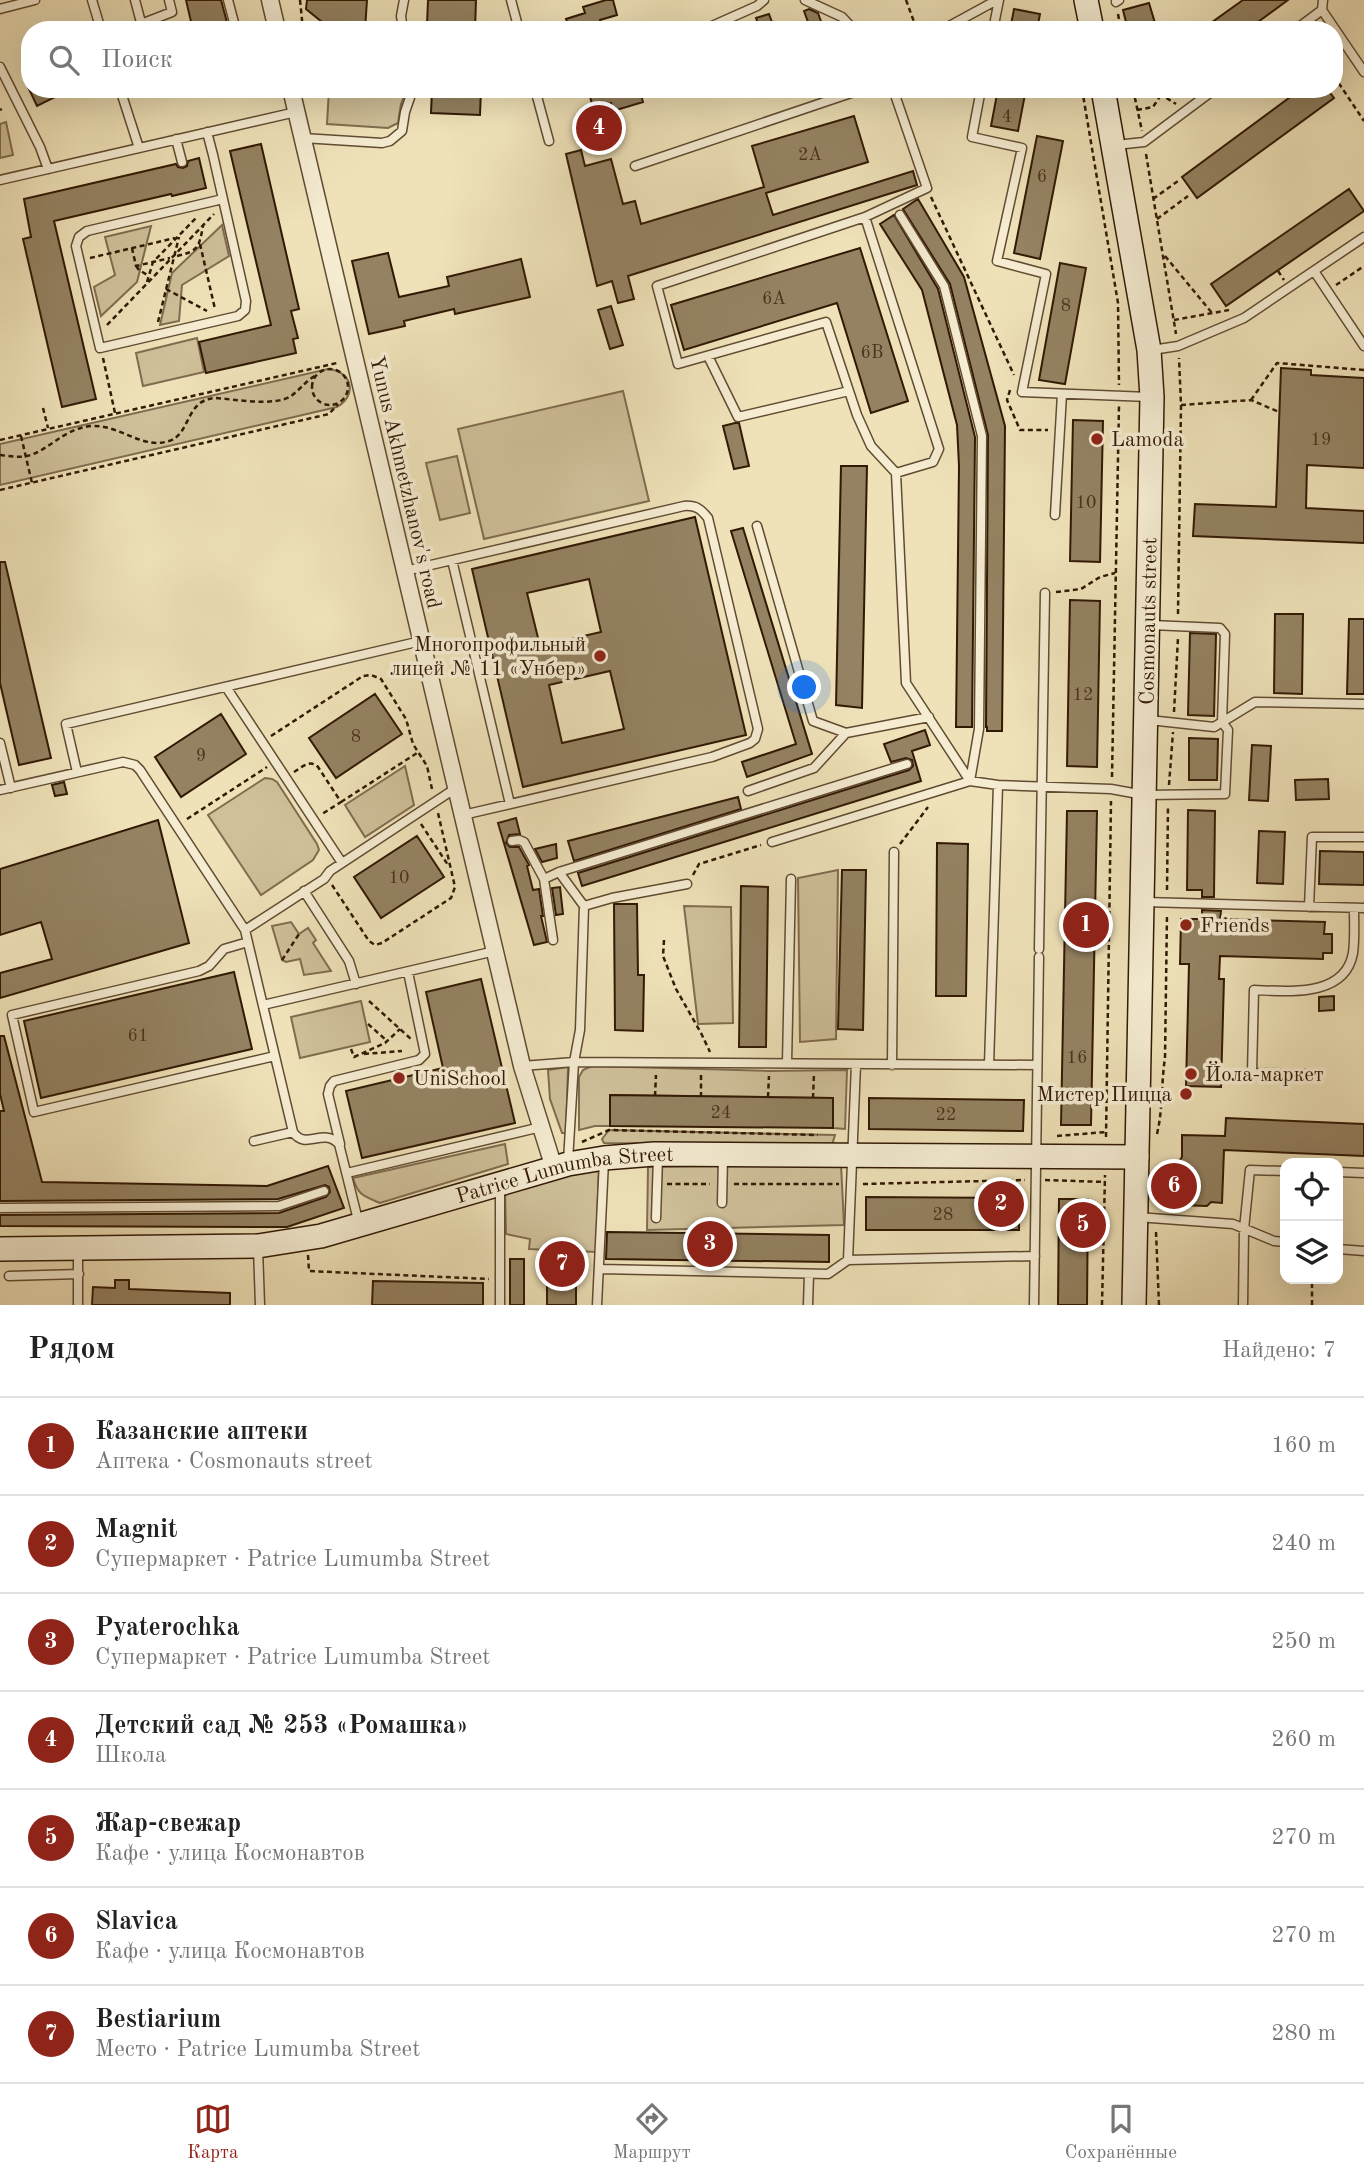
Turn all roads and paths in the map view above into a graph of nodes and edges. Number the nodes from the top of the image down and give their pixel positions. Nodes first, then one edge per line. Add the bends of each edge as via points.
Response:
1 (35, 0) edge
2 (92, 0) edge
3 (135, 0) edge
4 (169, 0) edge
5 (229, 0) edge
6 (270, 0) edge
7 (300, 0) edge
8 (404, 0) edge
9 (511, 0) edge
10 (764, 0) edge
11 (805, 0) edge
12 (906, 0) edge
13 (998, 0) edge
14 (1086, 0) edge
15 (1322, 0) edge
16 (1117, 3) edge
17 (0, 9) edge
18 (1322, 10) junction
19 (98, 21) edge
20 (140, 21) edge
21 (154, 21) edge
22 (234, 21) edge
23 (275, 21) edge
24 (302, 21) edge
25 (402, 21) edge
26 (517, 21) edge
27 (723, 21) edge
28 (845, 21) edge
29 (914, 21) edge
30 (959, 21) edge
31 (994, 21) edge
32 (1090, 21) edge
33 (1120, 21) edge
34 (1307, 21) edge
35 (1329, 21) edge
36 (1343, 41) edge
37 (0, 67) edge
38 (1364, 72) edge
39 (1343, 90) edge
40 (123, 98) edge
41 (293, 98) edge
42 (410, 98) edge
43 (538, 98) edge
44 (836, 98) edge
45 (896, 98) edge
46 (979, 98) edge
47 (1084, 98) edge
48 (1105, 98) edge
49 (1135, 98) edge
50 (1159, 98) edge
51 (1166, 98) edge
52 (1203, 98) edge
53 (1137, 110) junction
54 (1186, 111) junction
55 (296, 112) junction
56 (1364, 121) edge
57 (207, 132) junction
58 (303, 138) junction
59 (176, 139) junction
60 (550, 141) dead end
61 (1144, 142) junction
62 (1113, 145) junction
63 (139, 148) junction
64 (182, 162) dead end
65 (635, 166) dead end
66 (48, 169) junction
67 (0, 180) edge
68 (1178, 181) dead end
69 (927, 188) junction
70 (1188, 196) dead end
71 (1153, 199) junction
72 (211, 202) junction
73 (223, 202) junction
74 (901, 215) dead end
75 (865, 217) junction
76 (1157, 219) junction
77 (203, 226) junction
78 (180, 234) junction
79 (1364, 237) edge
80 (177, 238) junction
81 (200, 244) junction
82 (132, 248) junction
83 (1163, 254) junction
84 (174, 257) junction
85 (80, 260) junction
86 (153, 262) junction
87 (1364, 265) edge
88 (136, 266) junction
89 (1310, 273) junction
90 (149, 276) junction
91 (1283, 279) dead end
92 (146, 284) junction
93 (166, 289) junction
94 (1328, 291) junction
95 (1235, 308) dead end
96 (1213, 314) junction
97 (1174, 320) junction
98 (97, 335) junction
99 (154, 336) junction
100 (1178, 346) junction
101 (1364, 346) edge
102 (100, 348) junction
103 (1149, 350) junction
104 (709, 356) junction
105 (337, 363) dead end
106 (1364, 369) edge
107 (317, 375) junction
108 (1010, 387) dead end
109 (849, 391) junction
110 (1022, 392) junction
111 (1062, 394) junction
112 (1119, 396) junction
113 (1152, 397) junction
114 (1251, 400) junction
115 (338, 404) junction
116 (1181, 405) junction
117 (43, 408) dead end
118 (1279, 412) dead end
119 (116, 414) junction
120 (49, 429) junction
121 (1060, 430) junction
122 (21, 436) junction
123 (0, 440) edge
124 (0, 455) edge
125 (26, 457) junction
126 (896, 472) junction
127 (32, 482) junction
128 (0, 490) edge
129 (1055, 515) dead end
130 (757, 526) dead end
131 (452, 560) junction
132 (405, 571) junction
133 (1116, 573) junction
134 (1045, 593) joint
135 (1148, 625) junction
136 (1178, 626) junction
137 (422, 641) junction
138 (226, 687) junction
139 (1364, 704) edge
140 (929, 717) junction
141 (1146, 719) junction
142 (1173, 722) junction
143 (1222, 722) junction
144 (846, 733) junction
145 (262, 741) junction
146 (0, 743) edge
147 (418, 752) junction
148 (275, 761) junction
149 (907, 764) dead end
150 (77, 772) junction
151 (286, 778) junction
152 (970, 781) junction
153 (998, 785) junction
154 (1043, 786) junction
155 (11, 788) junction
156 (456, 788) junction
157 (1111, 789) junction
158 (0, 790) edge
159 (940, 790) junction
160 (748, 791) dead end
161 (1144, 794) junction
162 (1169, 794) junction
163 (341, 802) junction
164 (435, 802) junction
165 (510, 804) junction
166 (416, 815) junction
167 (463, 816) junction
168 (186, 820) dead end
169 (314, 820) junction
170 (1364, 837) edge
171 (512, 841) dead end
172 (772, 842) joint
173 (894, 852) joint
174 (342, 863) junction
175 (450, 868) junction
176 (559, 872) junction
177 (326, 876) junction
178 (544, 879) junction
179 (791, 879) dead end
180 (688, 884) joint
181 (304, 891) junction
182 (1142, 902) junction
183 (1167, 902) junction
184 (584, 906) junction
185 (1309, 907) junction
186 (1359, 908) edge
187 (245, 930) junction
188 (299, 934) dead end
189 (553, 940) dead end
190 (664, 940) dead end
191 (248, 942) junction
192 (495, 951) junction
193 (282, 960) dead end
194 (408, 972) junction
195 (356, 984) junction
196 (369, 1001) dead end
197 (263, 1005) junction
198 (368, 1024) dead end
199 (400, 1029) junction
200 (387, 1041) junction
201 (417, 1045) junction
202 (351, 1049) dead end
203 (426, 1053) junction
204 (360, 1054) junction
205 (275, 1056) junction
206 (575, 1062) junction
207 (656, 1062) junction
208 (700, 1063) junction
209 (714, 1063) junction
210 (769, 1063) junction
211 (787, 1063) junction
212 (814, 1063) junction
213 (856, 1064) junction
214 (892, 1065) junction
215 (989, 1065) junction
216 (1037, 1065) junction
217 (522, 1066) junction
218 (1313, 1074) dead end
219 (655, 1096) dead end
220 (701, 1096) dead end
221 (768, 1097) dead end
222 (813, 1098) dead end
223 (541, 1127) junction
224 (293, 1132) junction
225 (822, 1135) dead end
226 (1157, 1135) dead end
227 (254, 1141) dead end
228 (580, 1142) dead end
229 (341, 1150) junction
230 (658, 1154) junction
231 (723, 1154) junction
232 (852, 1155) junction
233 (1137, 1157) junction
234 (604, 1158) junction
235 (1105, 1158) junction
236 (561, 1166) junction
237 (1036, 1168) junction
238 (1280, 1171) edge
239 (1343, 1172) edge
240 (347, 1173) junction
241 (1364, 1173) edge
242 (1105, 1182) junction
243 (500, 1184) junction
244 (657, 1184) junction
245 (723, 1184) junction
246 (851, 1184) junction
247 (324, 1191) dead end
248 (722, 1203) dead end
249 (0, 1208) edge
250 (1146, 1217) junction
251 (656, 1218) dead end
252 (359, 1225) junction
253 (1244, 1229) junction
254 (1280, 1242) edge
255 (258, 1245) junction
256 (0, 1249) edge
257 (78, 1249) junction
258 (1343, 1249) edge
259 (1364, 1251) edge
260 (308, 1255) dead end
261 (1035, 1256) junction
262 (848, 1260) junction
263 (600, 1269) junction
264 (79, 1274) junction
265 (809, 1274) junction
266 (9, 1276) dead end
267 (499, 1279) junction
268 (1312, 1284) edge
269 (78, 1305) edge
270 (260, 1305) edge
271 (499, 1305) edge
272 (597, 1305) edge
273 (808, 1305) edge
274 (1034, 1305) edge
275 (1102, 1305) edge
276 (1134, 1305) edge
277 (1159, 1305) edge
278 (1243, 1305) edge
279 (1312, 1305) edge

1 - 17 lane
2 - 19 lane
3 - 20 lane
4 - 21 lane via 172,12
5 - 22 lane
6 - 23 street
7 - 24 path
8 - 25 lane
9 - 26 lane
10 - 27 lane
11 - 28 lane
12 - 29 path
13 - 30 lane
13 - 31 lane
14 - 32 street
15 - 18 lane
16 - 33 path
18 - 34 lane
18 - 35 lane
36 - 38 lane
37 - 66 lane
39 - 56 path
40 - 63 lane
41 - 55 street, Yunus Akhmetzhanov's road
42 - 58 lane via 402,131 388,142
43 - 60 lane
44 - 65 lane
45 - 69 lane
46 - 110 lane via 972,137 1022,148 997,261 1046,274
47 - 112 path via 1118,303
48 - 62 street, Cosmonauts street
49 - 53 path
50 - 53 path via 1153,107
51 - 54 path
52 - 54 lane
53 - 61 path
54 - 61 lane
55 - 57 lane
55 - 58 street, Yunus Akhmetzhanov's road
57 - 59 lane
57 - 73 lane
58 - 132 street, Yunus Akhmetzhanov's road
59 - 63 lane
59 - 64 lane
61 - 62 lane
61 - 71 path
62 - 103 street, Cosmonauts street
63 - 66 lane
66 - 67 lane
68 - 71 path
69 - 75 lane
69 - 110 path
70 - 76 path
71 - 76 path
72 - 73 lane
72 - 78 path
72 - 85 lane via 87,231 77,241
73 - 77 path
73 - 99 lane via 245,310 238,316
74 - 152 lane via 944,286 982,436 979,729
75 - 104 lane via 657,286 678,364
75 - 126 lane via 939,449 933,462
76 - 83 path
77 - 81 path
77 - 84 path
78 - 80 path
78 - 84 path
79 - 89 lane
80 - 82 path
80 - 86 path
81 - 84 path via 192,253
81 - 93 path via 216,316
82 - 85 path
82 - 88 path
83 - 96 path
83 - 97 path
84 - 86 path
84 - 92 path
84 - 93 path
85 - 98 lane
86 - 88 path
86 - 90 path
87 - 94 path
88 - 90 path
89 - 91 path
89 - 94 lane
89 - 100 lane via 1244,318
90 - 92 path
92 - 98 path
93 - 99 path
94 - 101 lane
95 - 96 path
96 - 97 path
97 - 100 path
98 - 102 lane
99 - 102 lane
100 - 103 lane
100 - 116 path
102 - 119 path
103 - 113 street, Cosmonauts street
104 - 109 lane via 738,417
104 - 109 lane via 826,322
105 - 119 path
106 - 114 path via 1277,363
107 - 115 path via 313,396 321,404
107 - 115 path via 331,369 343,376 347,393
107 - 125 path via 282,400 205,400 172,440 150,444 113,429 88,427 63,435
108 - 121 path via 1007,400 1020,430
109 - 126 lane via 871,446
110 - 111 lane
111 - 112 lane
111 - 121 lane
112 - 113 lane
112 - 133 path
113 - 135 street, Cosmonauts street
114 - 116 path
114 - 118 path
115 - 127 path via 329,414
116 - 136 path
117 - 120 path
119 - 120 path
120 - 122 path
121 - 129 lane
122 - 123 path
122 - 125 path
124 - 125 path
125 - 127 path
126 - 140 lane via 906,683
127 - 128 path
130 - 144 lane via 813,721
131 - 132 lane
131 - 165 lane
131 - 165 lane via 684,506 701,509 708,518 758,729 754,739 719,755
132 - 137 street, Yunus Akhmetzhanov's road
133 - 134 path via 1081,589
133 - 157 path
134 - 154 lane
135 - 136 lane
135 - 141 street, Cosmonauts street
136 - 142 path
136 - 143 lane via 1220,628 1225,634
137 - 138 lane
137 - 156 street, Yunus Akhmetzhanov's road
138 - 145 lane
138 - 150 lane via 66,724
139 - 143 lane via 1255,702
140 - 144 lane
140 - 152 lane
141 - 142 lane
141 - 161 street, Cosmonauts street
142 - 143 lane via 1214,727
142 - 162 path
143 - 162 lane via 1228,730 1225,794
144 - 160 lane via 814,768
145 - 147 path via 371,675 381,679 404,715
145 - 148 lane
146 - 155 lane
147 - 163 path
147 - 164 path via 428,768
148 - 151 lane
148 - 168 path
149 - 176 lane
150 - 155 lane
150 - 187 lane via 123,762 141,770
151 - 163 path via 313,764
151 - 169 lane
152 - 153 lane
152 - 159 lane
153 - 154 lane
153 - 215 lane
154 - 157 lane
154 - 216 lane
155 - 158 lane
156 - 164 lane
156 - 167 street, Yunus Akhmetzhanov's road
157 - 161 lane
157 - 235 path
159 - 172 lane
159 - 173 path
161 - 162 lane
161 - 182 street, Cosmonauts street
162 - 183 path
163 - 169 path
164 - 166 lane
164 - 175 path
165 - 167 lane
166 - 174 lane
166 - 175 path
167 - 192 street, Yunus Akhmetzhanov's road
169 - 174 lane
170 - 185 lane via 1312,837
171 - 178 lane via 524,842
172 - 180 path via 699,864
173 - 214 lane
174 - 177 lane
175 - 177 path via 455,891 451,898 378,945 369,941
176 - 178 lane
176 - 184 lane
177 - 181 lane
178 - 189 lane
179 - 211 lane
180 - 184 lane
181 - 187 lane
181 - 195 lane via 346,956
182 - 183 lane
182 - 233 street, Cosmonauts street
183 - 185 lane
183 - 226 path via 1165,1058
184 - 206 lane
185 - 186 lane
186 - 218 lane via 1353,954 1346,971 1330,984 1303,991 1254,990 1252,1073
187 - 191 lane
188 - 193 path
190 - 209 path via 663,957
191 - 197 lane
191 - 205 lane via 224,949 203,970 12,1015 34,1112
192 - 194 lane
192 - 217 street, Yunus Akhmetzhanov's road
194 - 195 lane
194 - 203 lane
195 - 197 lane
196 - 199 path
197 - 205 lane
198 - 200 path
199 - 200 path
199 - 201 path
200 - 204 path
201 - 203 path
201 - 204 path via 409,1051
202 - 204 path via 354,1057
203 - 229 lane via 419,1060 331,1084 328,1094
205 - 224 lane
206 - 207 lane
206 - 217 lane
206 - 236 lane
207 - 208 lane
207 - 219 path
208 - 209 lane
208 - 220 path
209 - 210 lane
210 - 211 lane
210 - 221 path
211 - 212 lane
212 - 213 lane
212 - 222 path
213 - 214 lane
213 - 232 lane
214 - 215 lane
215 - 216 lane
216 - 237 lane
217 - 223 street, Yunus Akhmetzhanov's road
223 - 236 street, Yunus Akhmetzhanov's road
223 - 240 lane
224 - 227 lane
224 - 229 lane via 304,1140 329,1137
225 - 228 path via 609,1130
229 - 240 lane
230 - 231 street, Patrice Lumumba Street
230 - 234 street, Patrice Lumumba Street
230 - 244 lane
231 - 232 street, Patrice Lumumba Street
231 - 245 lane
232 - 237 street, Patrice Lumumba Street
232 - 246 lane
233 - 235 street, Patrice Lumumba Street
233 - 250 street, Cosmonauts street
234 - 236 street, Patrice Lumumba Street
234 - 263 lane
235 - 237 street, Patrice Lumumba Street
235 - 242 path
236 - 243 street, Patrice Lumumba Street
237 - 242 path
237 - 246 path
237 - 261 lane
238 - 253 lane via 1250,1170
239 - 241 lane
240 - 252 lane
242 - 275 path
243 - 252 street, Patrice Lumumba Street
243 - 267 lane
244 - 245 path
244 - 251 lane
245 - 246 path
245 - 248 lane
246 - 262 lane
247 - 249 lane via 279,1206
250 - 253 lane via 1233,1224
250 - 276 street, Cosmonauts street
250 - 277 path
252 - 255 street, Patrice Lumumba Street
253 - 254 lane
253 - 278 lane
255 - 257 street, Patrice Lumumba Street
255 - 270 lane
256 - 257 street, Patrice Lumumba Street
257 - 264 lane
258 - 259 lane
260 - 267 path via 309,1271
261 - 262 lane
261 - 274 lane
262 - 265 lane via 828,1274
263 - 265 lane
263 - 272 lane
264 - 266 lane
264 - 269 lane
265 - 273 lane
267 - 271 lane
268 - 279 path

